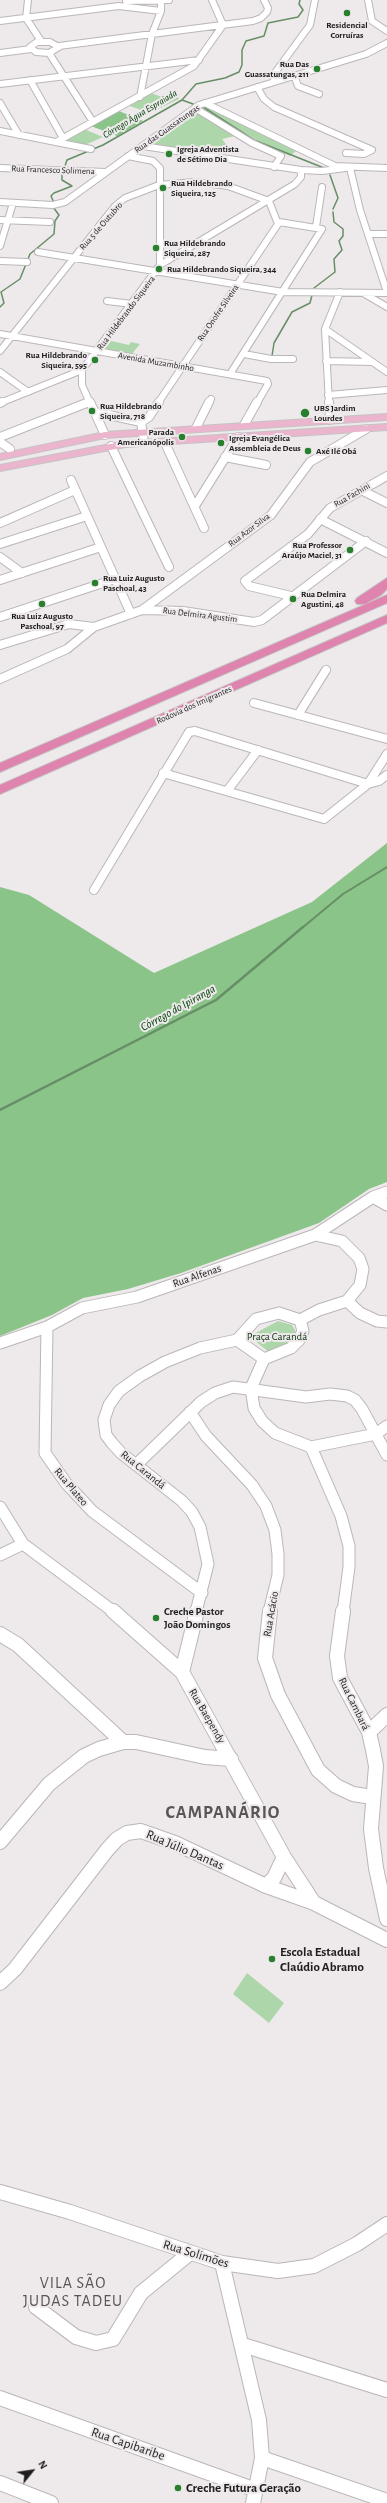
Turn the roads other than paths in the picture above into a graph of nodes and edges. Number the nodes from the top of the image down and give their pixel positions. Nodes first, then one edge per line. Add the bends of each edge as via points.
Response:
1 (28, 0) edge
2 (107, 0) edge
3 (169, 0) edge
4 (212, 0) edge
5 (264, 0) edge
6 (315, 0) edge
7 (368, 0) edge
8 (119, 1) edge
9 (161, 2) junction
10 (127, 6) junction
11 (160, 11) junction
12 (26, 18) junction
13 (0, 21) edge
14 (223, 25) junction
15 (384, 30) edge
16 (152, 34) junction
17 (41, 42) junction
18 (385, 44) edge
19 (59, 46) junction
20 (31, 49) junction
21 (0, 53) edge
22 (48, 53) junction
23 (199, 60) junction
24 (145, 66) junction
25 (275, 73) junction
26 (294, 75) junction
27 (65, 76) junction
28 (286, 78) junction
29 (30, 80) junction
30 (274, 82) junction
31 (0, 84) edge
32 (260, 86) junction
33 (320, 94) dead end
34 (140, 97) junction
35 (0, 103) edge
36 (205, 103) junction
37 (195, 108) junction
38 (93, 122) junction
39 (0, 131) edge
40 (19, 134) junction
41 (61, 139) junction
42 (143, 146) junction
43 (91, 149) dead end
44 (346, 152) dead end
45 (128, 156) junction
46 (274, 166) junction
47 (0, 168) edge
48 (348, 168) junction
49 (387, 168) edge
50 (301, 170) junction
51 (106, 172) junction
52 (159, 185) junction
53 (322, 187) dead end
54 (0, 194) edge
55 (268, 200) junction
56 (2, 202) edge
57 (13, 203) junction
58 (0, 220) edge
59 (8, 221) junction
60 (50, 222) dead end
61 (279, 222) junction
62 (316, 227) junction
63 (369, 234) junction
64 (387, 234) edge
65 (0, 246) edge
66 (38, 252) dead end
67 (73, 258) junction
68 (0, 261) edge
69 (27, 262) dead end
70 (158, 269) junction
71 (238, 285) junction
72 (360, 291) junction
73 (283, 292) junction
74 (340, 292) junction
75 (387, 293) edge
76 (107, 301) dead end
77 (132, 304) junction
78 (387, 306) edge
79 (326, 328) junction
80 (0, 334) edge
81 (14, 336) junction
82 (0, 351) edge
83 (96, 352) junction
84 (244, 354) junction
85 (293, 359) dead end
86 (326, 361) junction
87 (372, 362) junction
88 (182, 367) junction
89 (82, 370) junction
90 (0, 372) edge
91 (387, 372) edge
92 (230, 374) junction
93 (61, 379) junction
94 (82, 385) junction
95 (387, 390) edge
96 (28, 392) junction
97 (328, 395) junction
98 (211, 399) dead end
99 (90, 402) junction
100 (0, 403) edge
101 (95, 412) junction
102 (111, 414) junction
103 (387, 417) edge
104 (98, 419) junction
105 (330, 420) junction
106 (244, 425) junction
107 (141, 427) junction
108 (387, 427) edge
109 (196, 428) junction
110 (366, 429) junction
111 (105, 435) junction
112 (0, 437) edge
113 (238, 437) junction
114 (0, 442) edge
115 (144, 442) junction
116 (166, 445) dead end
117 (111, 446) junction
118 (10, 449) dead end
119 (80, 451) junction
120 (0, 457) edge
121 (225, 457) junction
122 (266, 465) dead end
123 (0, 468) edge
124 (387, 476) edge
125 (71, 480) dead end
126 (75, 490) junction
127 (361, 490) junction
128 (387, 503) edge
129 (195, 506) junction
130 (87, 516) junction
131 (320, 519) junction
132 (0, 523) edge
133 (204, 528) dead end
134 (366, 541) junction
135 (0, 544) edge
136 (101, 547) junction
137 (387, 553) edge
138 (0, 557) edge
139 (169, 567) dead end
140 (22, 573) junction
141 (115, 579) junction
142 (0, 580) edge
143 (387, 582) edge
144 (291, 596) junction
145 (387, 599) edge
146 (142, 610) junction
147 (131, 614) junction
148 (0, 617) edge
149 (387, 619) edge
150 (94, 627) junction
151 (321, 628) junction
152 (0, 645) edge
153 (326, 670) dead end
154 (0, 679) edge
155 (254, 703) dead end
156 (298, 715) junction
157 (387, 739) edge
158 (258, 750) junction
159 (387, 754) edge
160 (0, 768) edge
161 (163, 772) junction
162 (387, 775) edge
163 (368, 784) junction
164 (0, 790) edge
165 (227, 791) junction
166 (94, 890) dead end
167 (387, 1192) edge
168 (373, 1198) junction
169 (387, 1205) edge
170 (315, 1236) junction
171 (347, 1301) junction
172 (300, 1320) junction
173 (387, 1322) edge
174 (47, 1327) junction
175 (237, 1340) junction
176 (0, 1343) edge
177 (264, 1359) junction
178 (251, 1388) junction
179 (190, 1412) junction
180 (387, 1426) edge
181 (376, 1434) junction
182 (311, 1447) junction
183 (387, 1455) edge
184 (136, 1465) junction
185 (0, 1507) edge
186 (23, 1544) junction
187 (0, 1555) edge
188 (202, 1593) junction
189 (0, 1634) edge
190 (182, 1672) junction
191 (387, 1715) edge
192 (369, 1732) junction
193 (123, 1742) junction
194 (231, 1759) junction
195 (372, 1797) junction
196 (0, 1842) edge
197 (284, 1857) junction
198 (266, 1886) junction
199 (314, 1903) junction
200 (387, 1919) edge
201 (387, 1940) edge
202 (0, 1983) edge
203 (0, 2192) edge
204 (387, 2224) edge
205 (190, 2253) junction
206 (222, 2263) junction
207 (36, 2307) dead end
208 (243, 2344) junction
209 (387, 2390) edge
210 (0, 2398) edge
211 (262, 2458) junction
212 (0, 2483) edge
213 (0, 2487) edge
214 (21, 2493) junction
215 (254, 2497) edge
216 (387, 2501) edge
217 (50, 2503) edge

1 - 12 street
2 - 8 street
3 - 9 street
4 - 14 street
5 - 14 street via 268,8 261,18
6 - 25 street via 310,25
7 - 15 street via 372,21
8 - 9 street
8 - 10 street
9 - 11 street
10 - 11 street
10 - 12 street
11 - 16 street
12 - 13 street
12 - 17 street
14 - 16 street
14 - 23 street
15 - 18 street
16 - 19 street
16 - 24 street
17 - 19 street
17 - 20 street via 34,44
18 - 26 street, Rua das Guassatungas via 366,54
19 - 22 street
20 - 21 street
20 - 22 street
22 - 27 street
23 - 24 street
23 - 34 street via 189,69
24 - 27 street
24 - 34 street
25 - 28 street
25 - 30 street
25 - 32 street
26 - 28 street, Rua das Guassatungas
26 - 33 street via 298,86
27 - 29 street
27 - 38 street
28 - 30 street, Rua das Guassatungas
29 - 31 street
29 - 41 street
30 - 32 street, Rua das Guassatungas
32 - 36 street, Rua das Guassatungas
32 - 44 street via 264,99 274,107 372,150 364,154
34 - 38 street
35 - 40 street
36 - 37 street, Rua das Guassatungas
36 - 48 street via 330,164
37 - 42 street, Rua das Guassatungas
37 - 46 street via 252,143 281,156
38 - 41 street
39 - 40 street
40 - 41 street
41 - 43 street
42 - 45 street, Rua das Guassatungas
42 - 46 street
45 - 51 street, Rua das Guassatungas
45 - 52 street, Rua Hildebrando Siqueira via 149,160 158,165
46 - 50 street
47 - 51 street, Rua Francesco Solimena
48 - 49 street
48 - 50 street
48 - 63 street
50 - 55 street via 299,181
51 - 57 street, Rua das Guassatungas via 60,204
52 - 55 street, Rua 5 de Outubro via 213,183
52 - 67 street, Rua 5 de Outubro via 135,193 115,206
52 - 70 street, Rua Hildebrando Siqueira
53 - 62 street
54 - 56 street
55 - 61 street
55 - 70 street
56 - 57 street, Rua das Guassatungas
57 - 59 street
58 - 59 street
59 - 60 street
59 - 65 street
61 - 62 street
61 - 71 street, Rua Onofre Silveira
62 - 73 street via 322,230
63 - 64 street
63 - 75 street
66 - 67 street
67 - 70 street
67 - 81 street, Rua 5 de Outubro
68 - 69 street
70 - 71 street
70 - 77 street, Rua Hildebrando Siqueira
71 - 73 street
71 - 88 street, Rua Onofre Silveira
72 - 74 street
72 - 75 street
72 - 78 street
73 - 74 street
73 - 84 street
74 - 79 street
75 - 78 street
76 - 77 street
77 - 83 street, Rua Hildebrando Siqueira
79 - 86 street
79 - 87 street
80 - 81 street, Avenida Muzambinho
81 - 82 street, Rua 5 de Outubro
81 - 83 street, Avenida Muzambinho
83 - 88 street, Avenida Muzambinho
83 - 89 street, Rua Hildebrando Siqueira
84 - 85 street via 271,359
84 - 92 street
86 - 87 street
86 - 97 street
87 - 91 street
88 - 92 street, Avenida Muzambinho
88 - 107 street, Rua Onofre Silveira
89 - 93 street
89 - 94 street
90 - 96 street
92 - 106 street, Avenida Muzambinho via 265,380 268,384
93 - 94 street
93 - 96 street
94 - 99 street
95 - 97 street
96 - 100 street
97 - 105 street
98 - 109 street
99 - 101 street
99 - 112 street
101 - 102 street
101 - 104 street
102 - 104 street
102 - 107 street
103 - 105 main road
104 - 111 street
105 - 106 main road
106 - 109 main road
107 - 109 main road
107 - 111 main road
107 - 115 street
108 - 110 main road
110 - 113 main road
110 - 146 street, Rua Azor Silva via 310,462 272,515
111 - 119 main road via 103,445
111 - 120 main road
113 - 115 main road
113 - 121 street
114 - 118 street
115 - 117 main road
116 - 129 street
117 - 119 main road
117 - 139 street
119 - 123 main road
121 - 122 street
121 - 129 street
124 - 127 street, Rua Fachini
125 - 126 street
126 - 130 street
126 - 132 street
127 - 128 street
127 - 131 street, Rua Fachini via 330,508
129 - 133 street
130 - 135 street
130 - 136 street
131 - 134 street
131 - 144 street, Rua Fachini via 308,534 245,581 248,586
134 - 137 street
134 - 144 street, Rua Delmira Agustim
136 - 140 street
136 - 141 street
138 - 140 street
140 - 142 street
141 - 147 street
141 - 148 street
143 - 151 highway via 378,592 340,612
144 - 146 street, Rua Delmira Agustim via 258,622 183,611
145 - 151 highway, Rodovia dos Imigrantes
146 - 147 street, Rua Delmira Agustim
147 - 150 street, Rua Delmira Agustim
149 - 164 highway, Rodovia dos Imigrantes
150 - 152 street via 69,624
150 - 154 street, Rua Delmira Agustim via 67,649
151 - 160 highway, Rodovia dos Imigrantes
153 - 156 street
155 - 156 street
156 - 157 street
158 - 161 street via 195,731 187,733
158 - 163 street
158 - 165 street
159 - 163 street
161 - 165 street
161 - 166 street
162 - 163 street via 379,782
163 - 165 street via 329,816 321,819
167 - 168 street, Rua Alfenas
168 - 169 street
168 - 170 street, Rua Alfenas
170 - 171 street via 342,1241 360,1258 363,1269 360,1285
170 - 174 street, Rua Alfenas via 137,1297 82,1308
171 - 172 street via 336,1303
171 - 173 street via 360,1313 377,1321
172 - 175 street via 279,1313 267,1314 256,1319
172 - 177 street via 303,1331 299,1340 284,1352
174 - 176 street, Rua Alfenas
174 - 188 street, Rua Plateo via 45,1453 66,1483 92,1511
175 - 177 street
175 - 184 street, Rua Carandá via 200,1348 164,1362 119,1391 104,1420 106,1435 121,1453
177 - 178 street
178 - 179 street via 234,1387 216,1393
178 - 181 street via 306,1397 330,1394 347,1396 355,1400 362,1409
178 - 182 street via 254,1408 262,1421 275,1432
179 - 184 street
179 - 195 street, Rua Acácio via 206,1436 252,1485 266,1506 275,1530 278,1575 267,1623 265,1658 278,1695 318,1770 336,1786 352,1794
180 - 181 street
181 - 182 street
181 - 183 street
182 - 192 street, Rua Cambará via 341,1516 349,1546 350,1567 337,1656 340,1678
184 - 188 street, Rua Carandá via 182,1501 200,1527 208,1564
185 - 186 street, Rua Baependy
186 - 187 street
186 - 190 street, Rua Baependy via 119,1616
188 - 190 street, Rua Carandá
189 - 193 street via 18,1645
190 - 194 street, Rua Baependy
191 - 192 street
192 - 195 street, Rua Cambará via 376,1766
193 - 194 street via 152,1744 204,1757
193 - 196 street via 99,1749 69,1766 49,1784
194 - 197 street, Rua Baependy
195 - 200 street, Rua Cambará via 371,1829
197 - 198 street via 274,1878
197 - 199 street, Rua Baependy
198 - 199 street, Rua Júlio Dantas
198 - 202 street, Rua Júlio Dantas via 175,1843 141,1831 127,1833 107,1850 15,1969
199 - 201 street
203 - 205 street, Rua Solimões via 70,2212
204 - 206 street, Rua Solimões via 357,2244 314,2266 278,2271
205 - 206 street, Rua Solimões
205 - 207 street via 141,2293 113,2339 96,2343 76,2337
206 - 208 street
208 - 209 street
208 - 211 street via 259,2420
210 - 215 street, Rua Capibaribe
211 - 215 street
211 - 216 street
212 - 214 street
213 - 214 street
214 - 217 street

